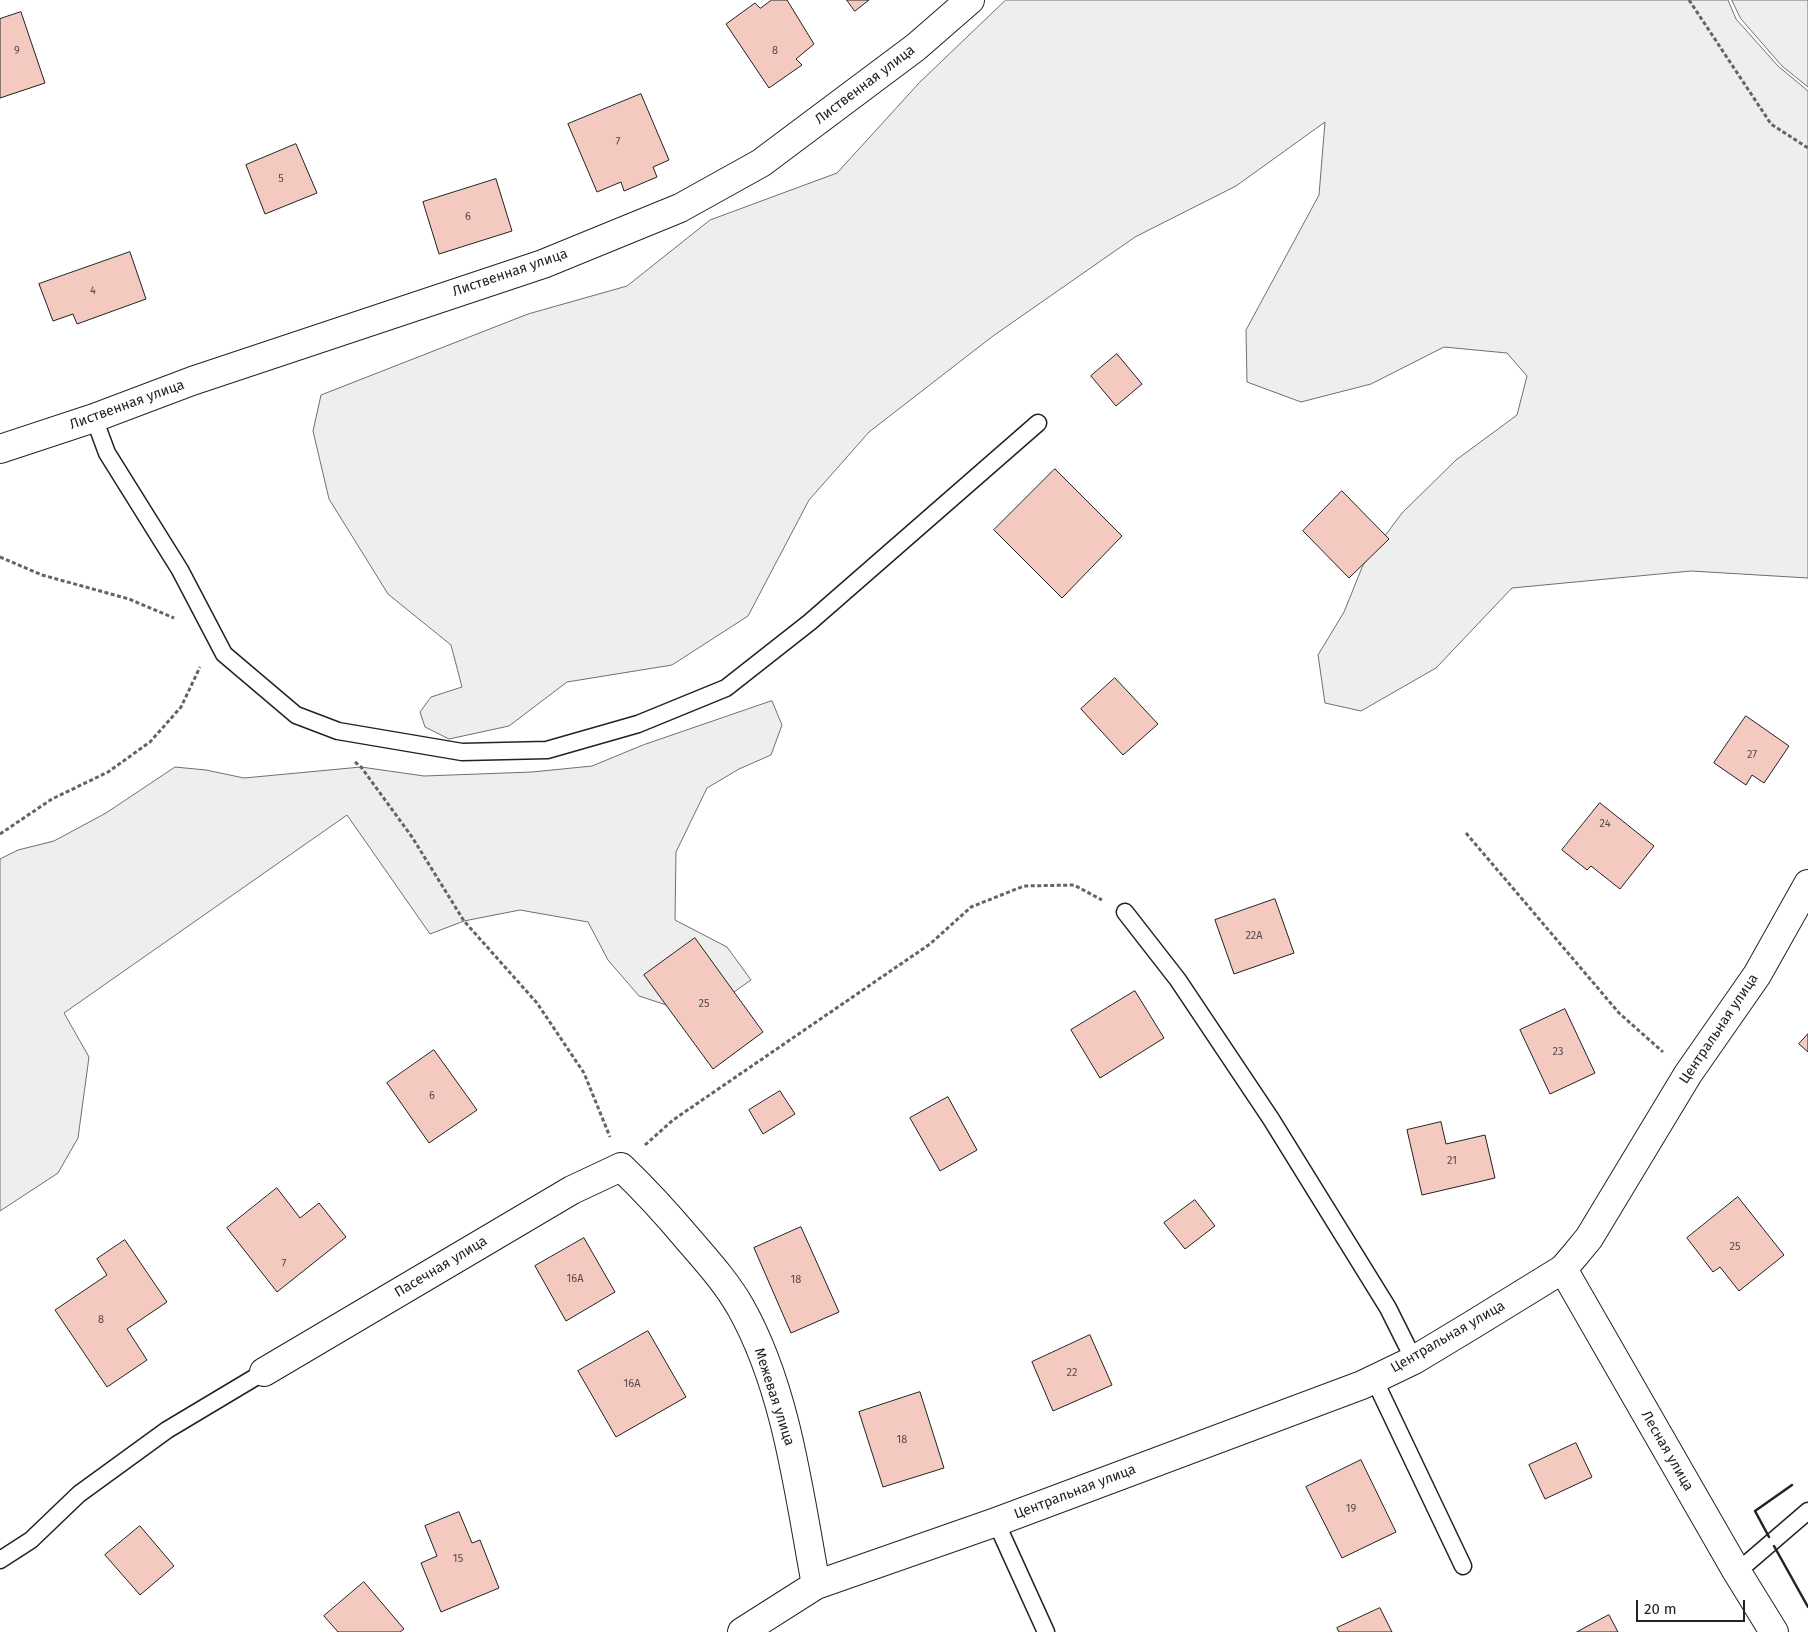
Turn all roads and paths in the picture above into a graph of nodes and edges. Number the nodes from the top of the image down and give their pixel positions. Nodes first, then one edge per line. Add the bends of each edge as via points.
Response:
1 (970, 0) edge
2 (1689, 0) edge
3 (1808, 148) edge
4 (94, 418) junction
5 (1038, 423) dead end
6 (0, 449) edge
7 (0, 557) edge
8 (214, 636) junction
9 (354, 761) dead end
10 (1466, 833) dead end
11 (0, 834) edge
12 (1808, 884) edge
13 (1125, 912) joint
14 (1688, 1074) junction
15 (622, 1167) junction
16 (1563, 1269) junction
17 (1414, 1360) junction
18 (264, 1372) joint
19 (1374, 1379) junction
20 (1808, 1511) edge
21 (996, 1522) junction
22 (0, 1560) edge
23 (1462, 1566) dead end
24 (1737, 1572) junction
25 (816, 1585) junction
26 (742, 1632) edge
27 (1046, 1632) edge
28 (1774, 1632) edge

1 - 4 street, Лиственная улица via 916,47 761,163 680,208 543,264 192,381
2 - 3 path via 1771,124
4 - 6 street, Лиственная улица
4 - 8 lane via 107,452 180,570
5 - 8 lane via 810,622 726,688 638,724 547,750 462,752 338,731 296,715 224,654
7 - 8 path via 42,575 129,599
8 - 11 path via 182,707 150,742 108,772 52,799
9 - 15 path via 412,837 464,921 537,1003 584,1073
10 - 14 path via 1619,1012
12 - 14 street, Центральная улица via 1757,974
13 - 15 path via 1074,885 1024,886 970,907 930,944 672,1120
13 - 17 lane via 1178,980 1271,1119 1388,1308
14 - 16 street, Центральная улица via 1588,1238
15 - 18 street, Пасечная улица via 572,1190
15 - 25 street, Межевая улица via 711,1265 741,1308 765,1361 792,1450
16 - 17 street, Центральная улица
16 - 24 street, Лесная улица
17 - 19 street, Центральная улица
18 - 22 lane via 167,1430 79,1494 31,1540
19 - 21 street, Центральная улица
19 - 23 lane
20 - 24 lane
21 - 25 street, Центральная улица
21 - 27 lane
24 - 28 street, Лесная улица
25 - 26 street

